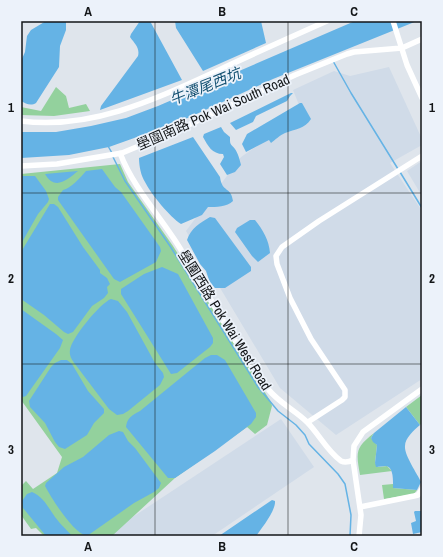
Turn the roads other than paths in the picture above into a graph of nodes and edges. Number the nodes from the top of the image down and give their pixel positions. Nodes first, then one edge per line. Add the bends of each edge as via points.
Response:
1 (327, 21) edge
2 (393, 21) edge
3 (422, 39) edge
4 (402, 48) junction
5 (422, 98) edge
6 (21, 120) edge
7 (120, 153) junction
8 (422, 156) edge
9 (21, 166) edge
10 (422, 389) edge
11 (308, 422) junction
12 (353, 460) junction
13 (422, 489) edge
14 (360, 507) junction
15 (359, 536) edge

1 - 6 street via 154,99 121,111 61,122
2 - 4 street
3 - 4 street, 壆圍南路 Pok Wai South Road
4 - 5 street
4 - 7 street, 壆圍南路 Pok Wai South Road via 354,52 295,74 182,128
7 - 9 street, 壆圍南路 Pok Wai South Road via 57,164
7 - 11 street, 壆圍西路 Pok Wai West Road via 137,185 268,388 279,401
8 - 11 street via 319,221 282,247 276,256 290,298 311,339 345,390 345,397 342,400
10 - 12 street via 363,432 354,446
11 - 12 street, 壆圍西路 Pok Wai West Road via 343,462
12 - 14 street
13 - 14 street via 418,495
14 - 15 street

